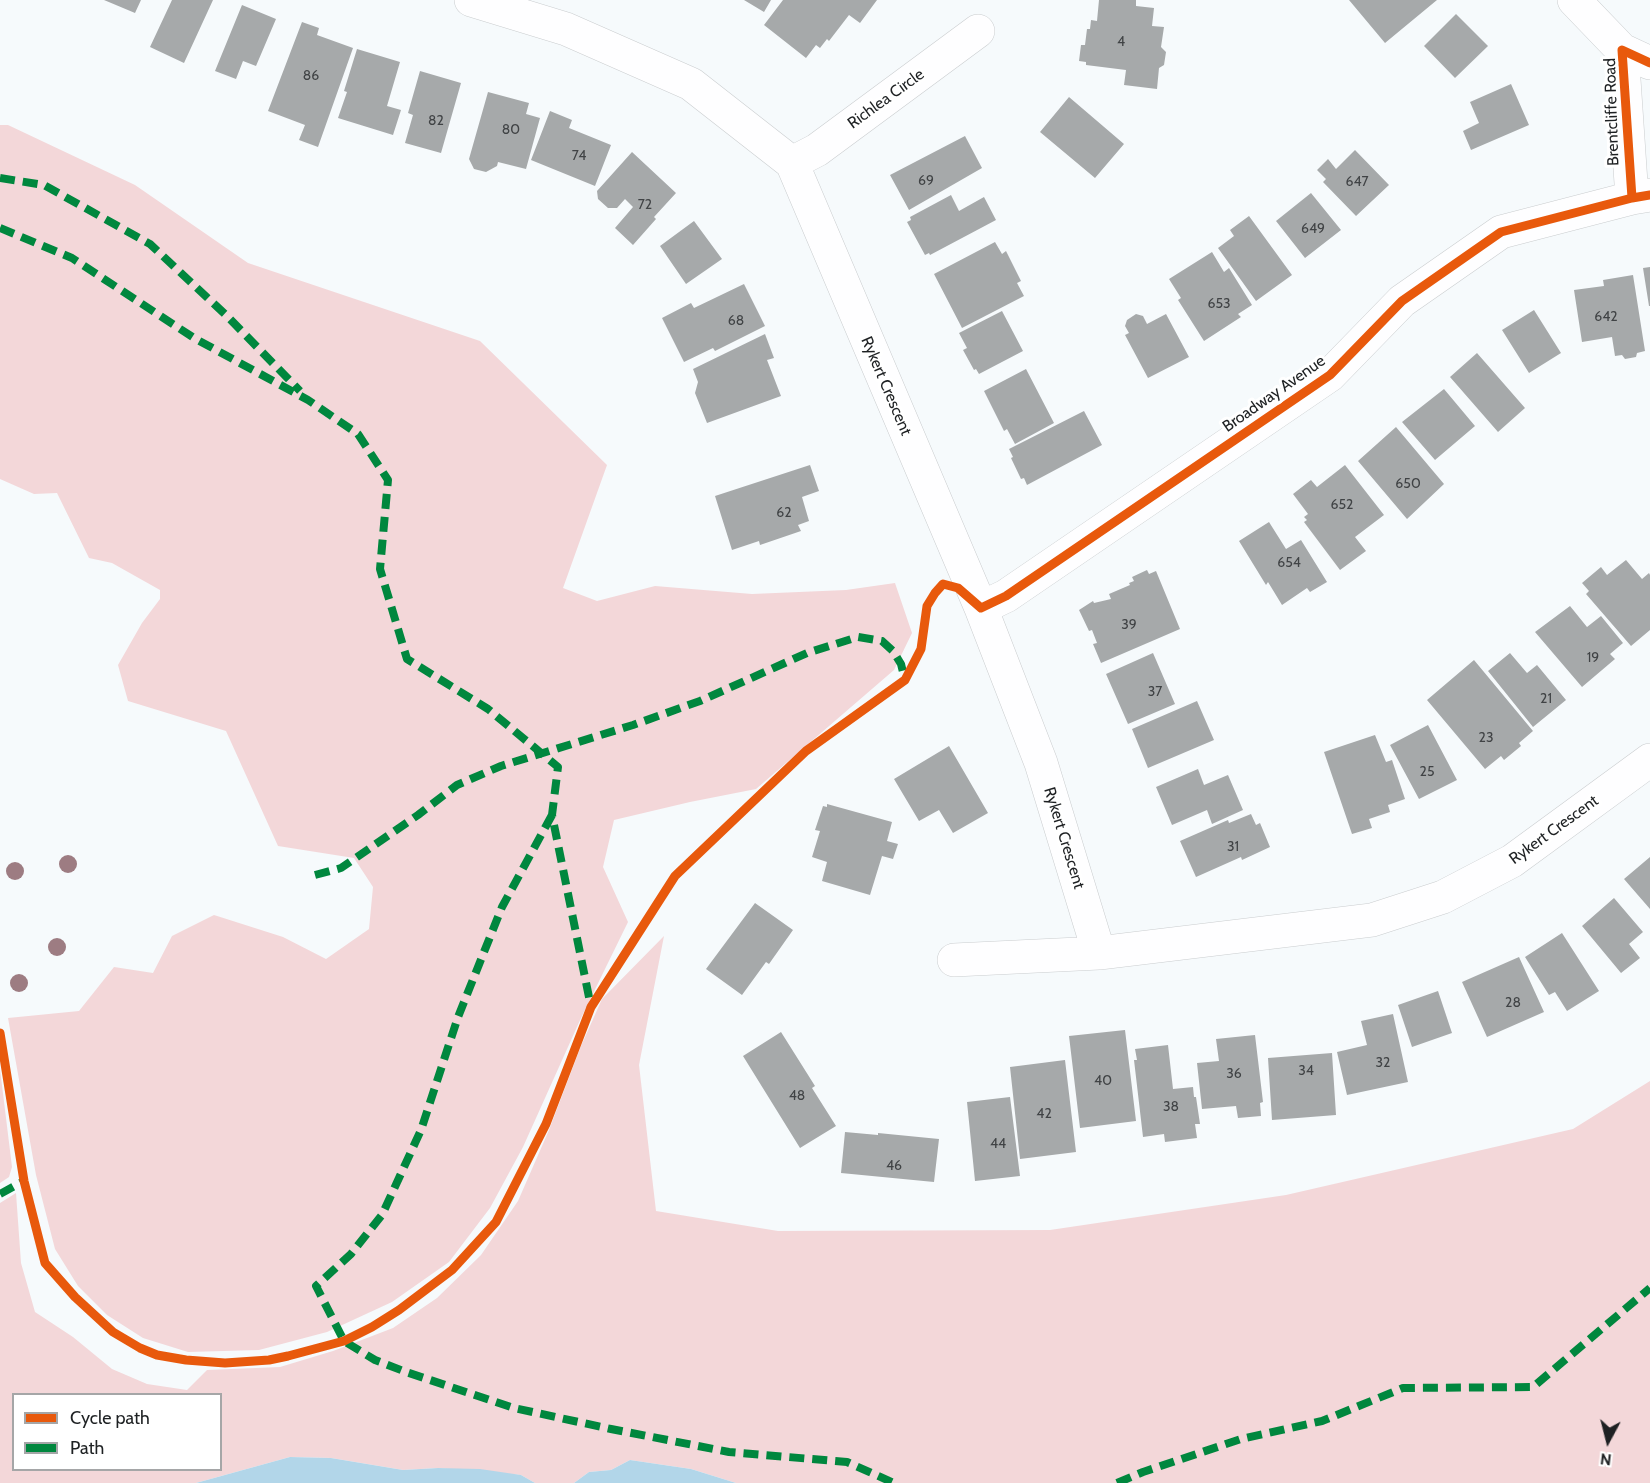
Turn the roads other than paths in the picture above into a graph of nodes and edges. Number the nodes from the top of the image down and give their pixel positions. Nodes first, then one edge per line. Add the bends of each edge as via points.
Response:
1 (471, 0) edge
2 (1574, 0) edge
3 (978, 31) dead end
4 (1636, 56) edge
5 (792, 163) junction
6 (1641, 197) edge
7 (981, 608) junction
8 (1650, 760) edge
9 (1100, 953) junction
10 (954, 960) dead end

1 - 5 street, Rykert Crescent via 566,29 691,84
2 - 4 street, Brentcliffe Road
3 - 5 street, Richlea Circle via 817,150
4 - 6 street, Brentcliffe Road
5 - 7 street, Rykert Crescent
6 - 7 street, Broadway Avenue via 1501,232 1402,301 1330,375 1006,596
7 - 9 street, Rykert Crescent via 1041,763
8 - 9 street, Rykert Crescent via 1512,861 1443,897 1372,920
9 - 10 street, Rykert Crescent

